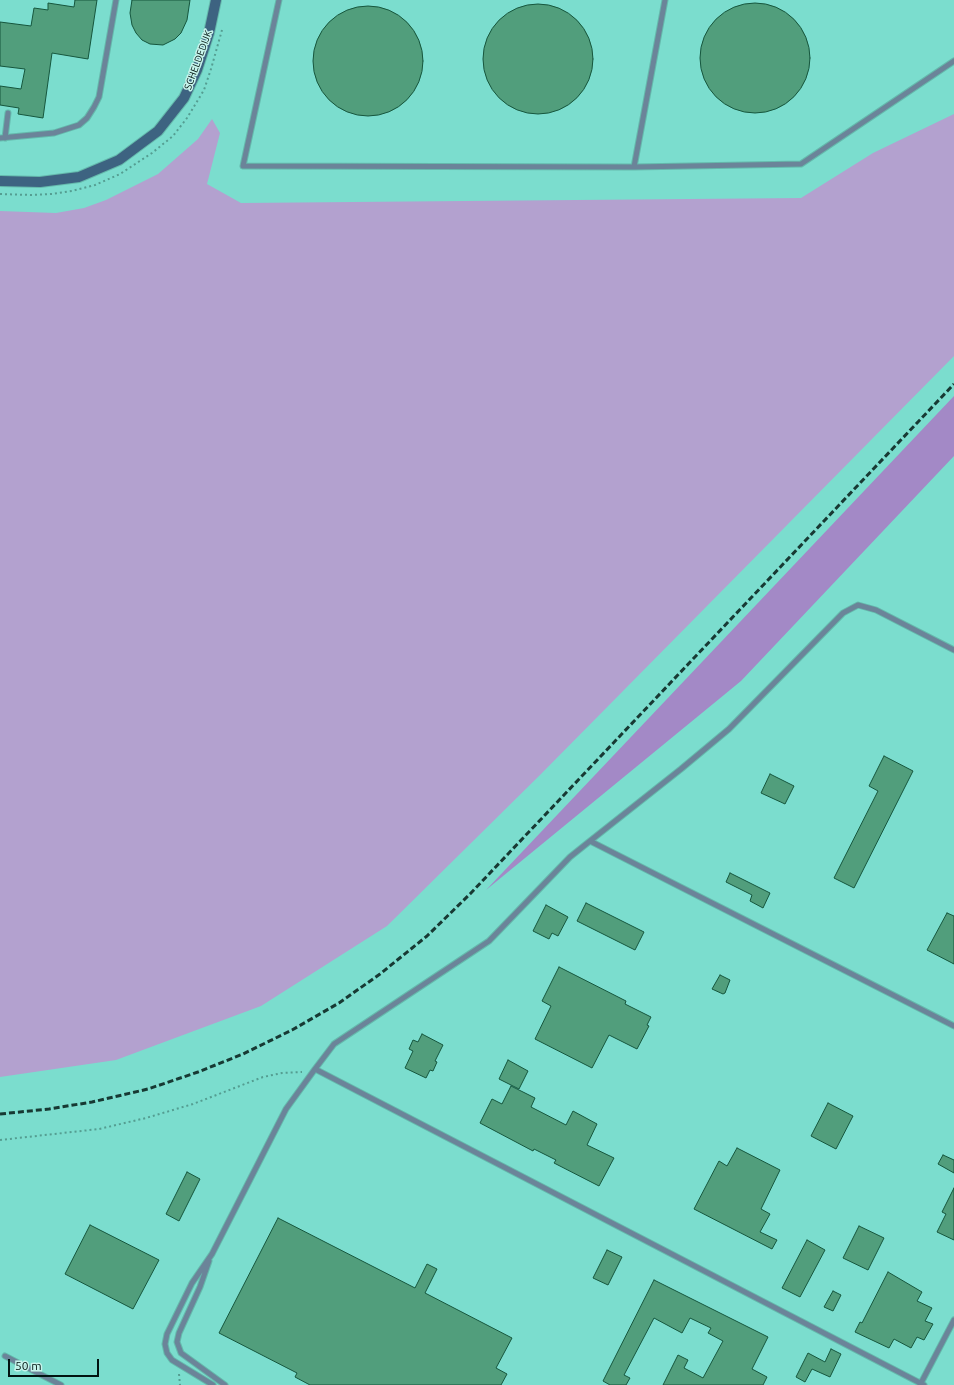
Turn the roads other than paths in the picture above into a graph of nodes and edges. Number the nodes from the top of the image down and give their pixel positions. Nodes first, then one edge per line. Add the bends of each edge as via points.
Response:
1 (116, 0) edge
2 (216, 0) edge
3 (279, 0) edge
4 (665, 0) edge
5 (954, 61) edge
6 (8, 113) dead end
7 (2, 138) edge
8 (634, 167) junction
9 (0, 181) edge
10 (954, 650) edge
11 (590, 841) junction
12 (954, 1026) edge
13 (315, 1069) junction
14 (212, 1254) junction
15 (954, 1320) edge
16 (5, 1356) dead end
17 (921, 1384) edge
18 (61, 1385) edge
19 (213, 1385) edge
20 (225, 1385) edge

1 - 7 lane via 99,97 87,118 78,125 54,133
2 - 9 street, SCHELDEDIJK via 209,33 184,98 158,131 118,160 78,177 40,182
3 - 8 lane via 243,166
4 - 8 lane
5 - 8 lane via 802,164
6 - 7 lane
10 - 11 lane via 876,610 858,605 843,613 729,729
11 - 12 lane
11 - 13 lane via 570,857 490,940 334,1044
13 - 14 lane via 286,1109
13 - 17 lane
14 - 19 lane via 192,1283 167,1334 165,1344 172,1360
14 - 20 lane via 177,1342 182,1353
15 - 17 lane
16 - 18 lane

